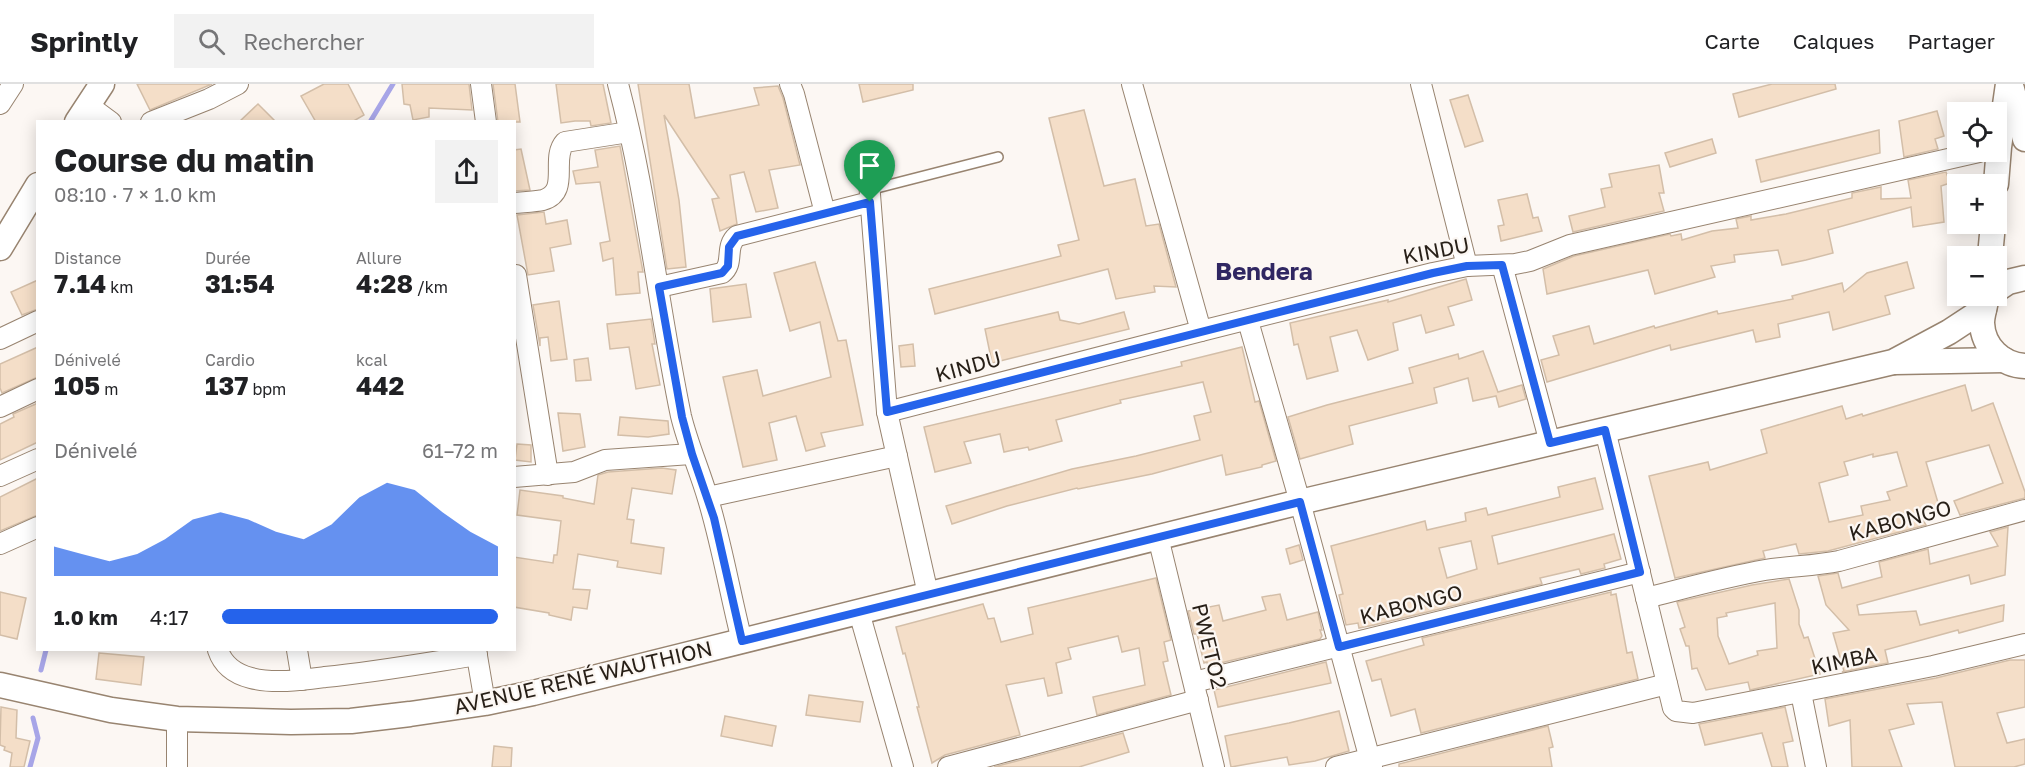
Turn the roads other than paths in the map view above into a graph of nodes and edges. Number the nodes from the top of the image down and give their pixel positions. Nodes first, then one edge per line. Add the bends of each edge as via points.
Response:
1 (13, 84) edge
2 (102, 84) edge
3 (238, 84) edge
4 (481, 84) edge
5 (618, 84) edge
6 (790, 84) edge
7 (1132, 84) edge
8 (1421, 84) edge
9 (2009, 84) edge
10 (2004, 102) edge
11 (0, 104) edge
12 (83, 113) edge
13 (105, 120) edge
14 (156, 120) edge
15 (486, 120) edge
16 (629, 132) junction
17 (2025, 139) edge
18 (867, 156) dead end
19 (998, 157) dead end
20 (1947, 159) edge
21 (869, 196) junction
22 (33, 200) edge
23 (516, 203) edge
24 (825, 213) junction
25 (0, 248) edge
26 (1502, 265) junction
27 (1467, 266) junction
28 (516, 276) edge
29 (2025, 278) edge
30 (2007, 283) edge
31 (659, 287) junction
32 (1981, 306) edge
33 (1988, 306) edge
34 (1248, 321) junction
35 (36, 322) edge
36 (1201, 332) junction
37 (0, 339) edge
38 (1893, 362) junction
39 (2017, 369) edge
40 (36, 390) edge
41 (0, 407) edge
42 (887, 412) junction
43 (1605, 430) junction
44 (1550, 443) junction
45 (692, 454) junction
46 (897, 456) junction
47 (36, 460) edge
48 (548, 475) junction
49 (0, 476) edge
50 (516, 477) edge
51 (708, 497) junction
52 (1300, 502) junction
53 (2025, 510) edge
54 (36, 528) edge
55 (1158, 537) junction
56 (0, 544) edge
57 (1640, 572) junction
58 (928, 594) junction
59 (1646, 598) junction
60 (859, 612) junction
61 (742, 641) junction
62 (2025, 644) edge
63 (1339, 647) junction
64 (218, 651) edge
65 (297, 651) edge
66 (476, 652) edge
67 (388, 659) edge
68 (302, 680) junction
69 (1667, 684) junction
70 (0, 685) edge
71 (1196, 691) junction
72 (1801, 693) junction
73 (485, 703) junction
74 (177, 719) junction
75 (1371, 763) edge
76 (177, 767) edge
77 (903, 767) edge
78 (948, 767) edge
79 (1214, 767) edge
80 (1336, 767) edge
81 (1816, 767) edge

1 - 11 street
2 - 12 street
3 - 14 street
4 - 15 street
5 - 16 street
6 - 24 street
7 - 36 street
8 - 27 street
9 - 10 street
9 - 17 street
12 - 13 street
16 - 23 street via 565,142 559,154 557,190 544,200
16 - 31 street
18 - 21 street
19 - 21 lane
20 - 26 street, KINDU via 1570,245 1530,261
21 - 24 street
21 - 42 street
22 - 25 street
24 - 31 street via 737,236 729,247 728,266 722,273
26 - 27 street, KINDU
26 - 44 street
27 - 34 street, KINDU
28 - 48 street
29 - 30 street
31 - 45 street
32 - 38 street via 1949,332
33 - 39 street via 1983,333 1995,353
34 - 36 street, KINDU
34 - 52 street
35 - 37 street
36 - 42 street, KINDU
38 - 39 street
38 - 43 street, AVENUE RENÉ WAUTHION
40 - 41 street
42 - 46 street
43 - 44 street, AVENUE RENÉ WAUTHION
43 - 57 street
44 - 52 street, AVENUE RENÉ WAUTHION
45 - 48 street via 605,460 574,472
45 - 51 street
46 - 51 street
46 - 58 street
47 - 49 street
48 - 50 street
51 - 61 street
52 - 55 street, AVENUE RENÉ WAUTHION
52 - 63 street
53 - 59 street, KABONGO via 1823,565 1767,570
54 - 56 street
55 - 58 street, AVENUE RENÉ WAUTHION
55 - 71 street, PWETO2
57 - 59 street
57 - 63 street, KABONGO
58 - 60 street, AVENUE RENÉ WAUTHION
59 - 69 street
60 - 61 street, AVENUE RENÉ WAUTHION
60 - 77 street
61 - 73 street, AVENUE RENÉ WAUTHION
62 - 72 street, KIMBA
63 - 71 street, KABONGO
63 - 75 street
64 - 68 street via 221,660 243,676
65 - 68 street
66 - 67 street
66 - 73 street
67 - 68 street
69 - 72 street, KIMBA via 1673,708 1680,713
69 - 75 street
70 - 74 street, AVENUE RENÉ WAUTHION via 111,710
71 - 78 street, KABONGO
71 - 79 street, PWETO2
72 - 81 street
73 - 74 street, AVENUE RENÉ WAUTHION via 351,721
74 - 76 street
75 - 80 street

